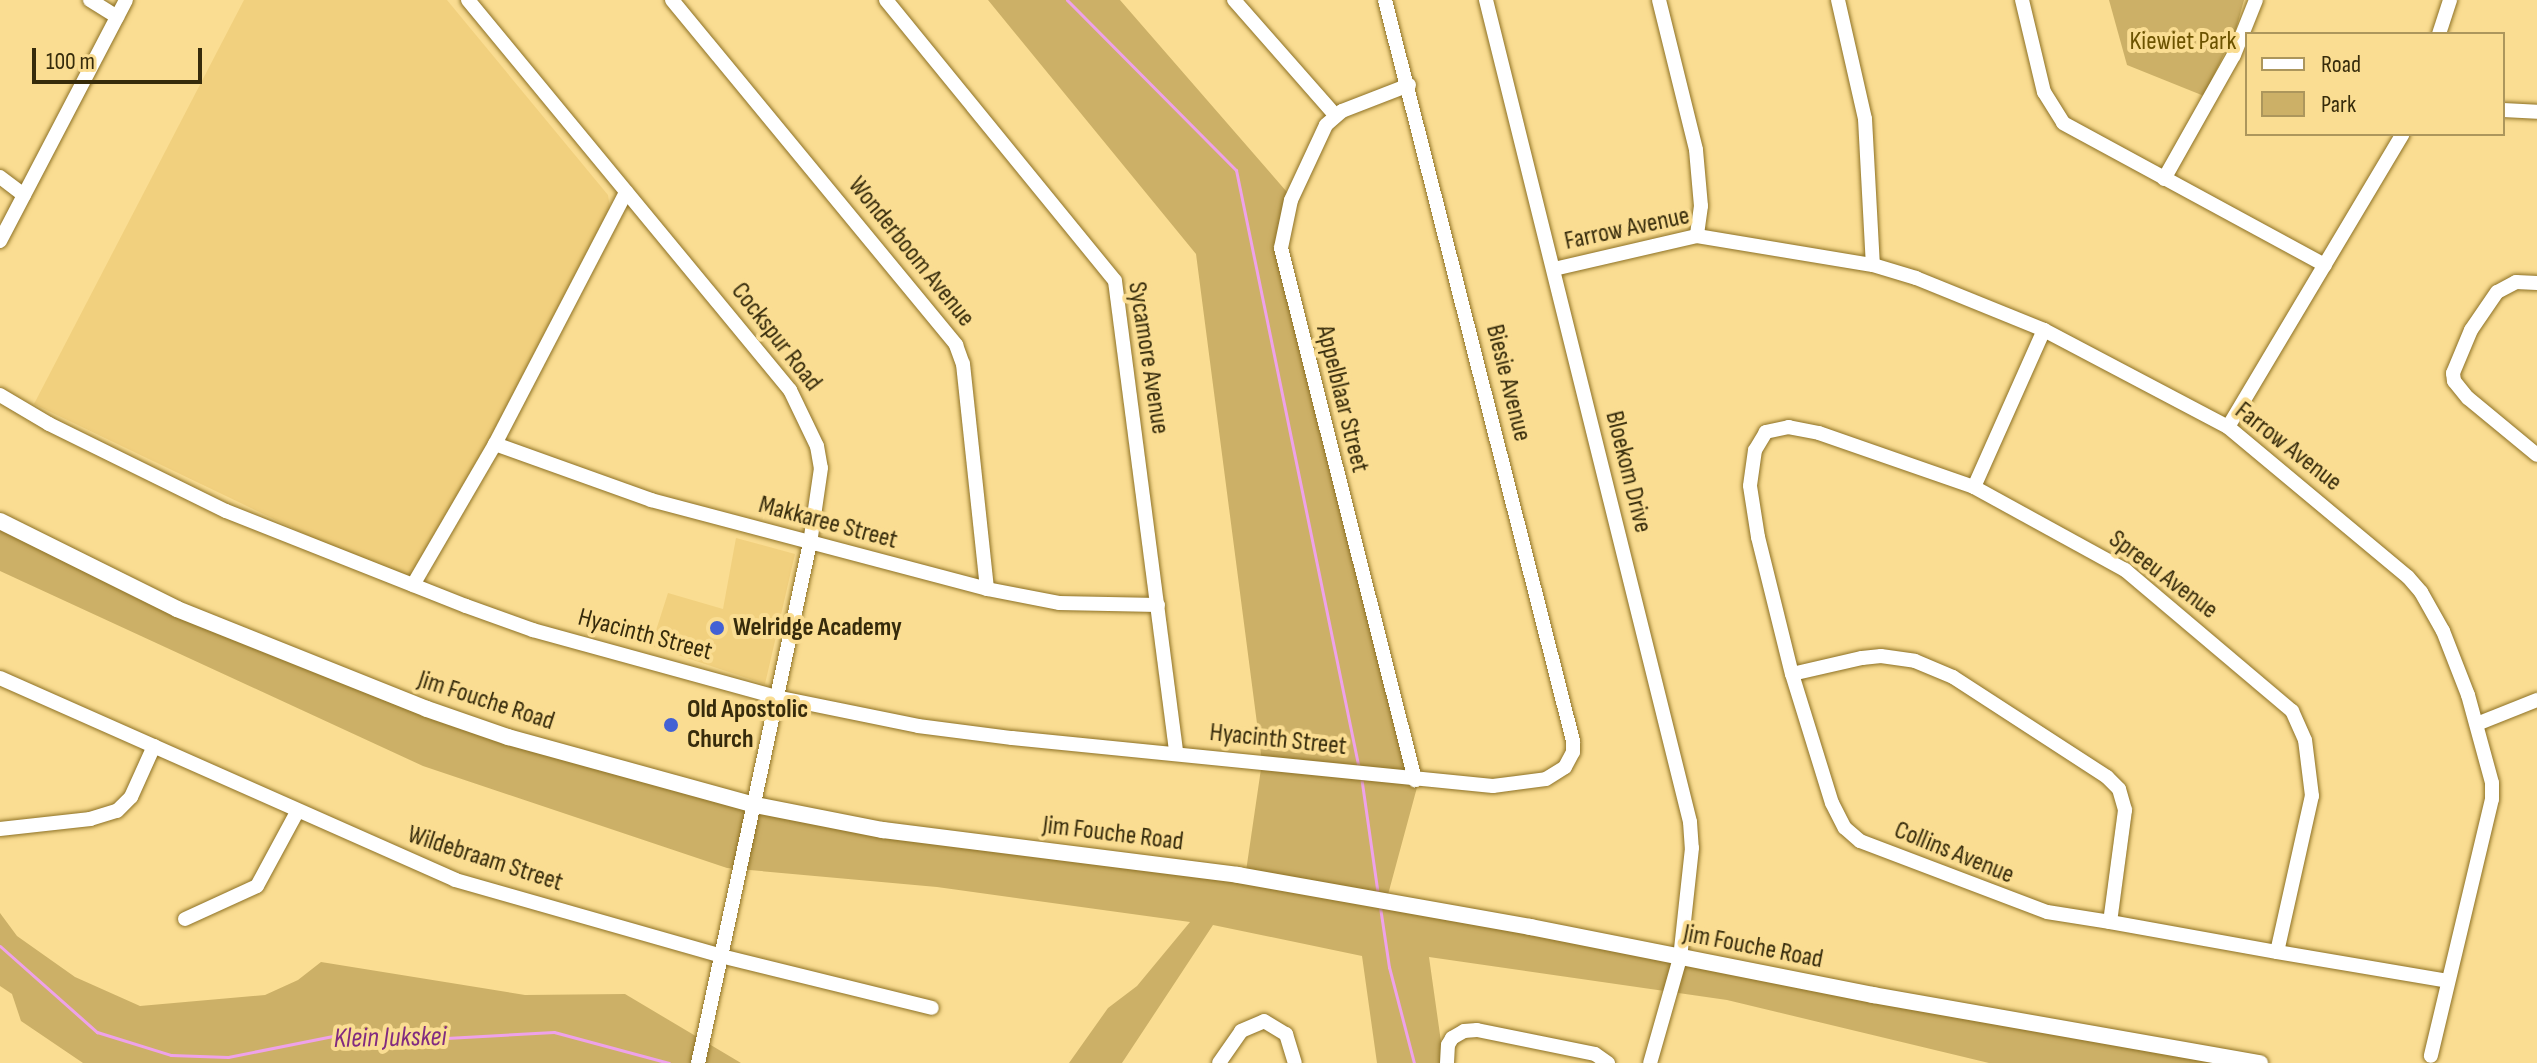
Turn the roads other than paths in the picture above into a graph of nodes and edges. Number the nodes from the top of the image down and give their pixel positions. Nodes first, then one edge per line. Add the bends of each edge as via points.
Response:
1 (90, 0) edge
2 (126, 0) edge
3 (468, 0) edge
4 (672, 0) edge
5 (886, 0) edge
6 (1234, 0) edge
7 (1385, 0) edge
8 (1486, 0) edge
9 (1659, 0) edge
10 (1838, 0) edge
11 (2022, 0) edge
12 (2256, 0) edge
13 (2450, 0) edge
14 (117, 17) junction
15 (2440, 32) edge
16 (1409, 85) junction
17 (2505, 110) edge
18 (2537, 112) edge
19 (1335, 115) junction
20 (2402, 136) edge
21 (0, 177) edge
22 (2164, 179) junction
23 (626, 192) junction
24 (24, 195) junction
25 (1697, 236) junction
26 (0, 241) edge
27 (1873, 265) junction
28 (2325, 265) junction
29 (1554, 269) junction
30 (2537, 283) edge
31 (2044, 330) junction
32 (0, 395) edge
33 (2228, 427) junction
34 (1759, 440) joint
35 (495, 444) junction
36 (2537, 455) edge
37 (1974, 487) junction
38 (0, 521) edge
39 (810, 543) junction
40 (413, 585) junction
41 (987, 589) junction
42 (1158, 605) junction
43 (1792, 674) junction
44 (0, 678) edge
45 (776, 697) junction
46 (2537, 700) edge
47 (2477, 724) junction
48 (154, 746) junction
49 (1176, 753) junction
50 (1557, 774) joint
51 (1415, 780) junction
52 (755, 805) junction
53 (297, 812) junction
54 (0, 829) edge
55 (185, 919) dead end
56 (2110, 922) junction
57 (2277, 952) junction
58 (721, 956) junction
59 (1680, 958) junction
60 (2448, 981) junction
61 (932, 1008) dead end
62 (2431, 1056) dead end
63 (699, 1058) edge
64 (1219, 1063) edge
65 (1295, 1063) edge
66 (1447, 1063) edge
67 (1608, 1063) edge
68 (1650, 1063) edge
69 (2260, 1063) edge

1 - 14 street
2 - 14 street
3 - 23 street, Cockspur Road
4 - 41 street, Wonderboom Avenue via 956,345 963,364
5 - 42 street, Sycamore Avenue via 1115,281
6 - 19 street
7 - 16 street, Biesie Avenue
8 - 29 street, Bloekom Drive
9 - 25 street via 1696,150 1701,206
10 - 27 street via 1865,119
11 - 22 street via 2044,92 2055,114
12 - 22 street via 2234,55
13 - 15 street
14 - 24 street
16 - 19 street
16 - 50 street, Biesie Avenue via 1573,741 1570,759
17 - 18 street
19 - 51 street, Appelblaar Street via 1291,200 1281,256
20 - 28 street
21 - 24 street
22 - 28 street
23 - 35 street
23 - 39 street, Cockspur Road via 800,405 821,468
24 - 26 street
25 - 27 street, Farrow Avenue
25 - 29 street, Farrow Avenue
27 - 31 street, Farrow Avenue
28 - 33 street
29 - 59 street, Bloekom Drive via 1690,822
30 - 36 street via 2516,282 2497,292 2464,342 2453,373 2468,398
31 - 33 street, Farrow Avenue
31 - 37 street
32 - 40 street, Hyacinth Street via 226,511
33 - 47 street, Farrow Avenue via 2421,592 2443,631
34 - 37 street, Spreeu Avenue via 1776,428 1819,433
34 - 43 street, Collins Avenue via 1752,462 1752,510
35 - 39 street, Makkaree Street via 651,500
35 - 40 street
37 - 57 street, Spreeu Avenue via 2125,570 2292,711 2305,740 2312,796
38 - 52 street, Jim Fouche Road via 177,609 427,709 508,737
39 - 41 street, Makkaree Street
39 - 45 street, Cockspur Road
40 - 45 street, Hyacinth Street via 533,630
41 - 42 street, Makkaree Street via 1069,604
42 - 49 street, Sycamore Avenue
43 - 56 street, Collins Avenue via 1832,803 1845,828 1860,841 2024,906
43 - 56 street via 1862,658 1915,661 1953,677 2107,777 2119,789 2125,810
44 - 48 street, Wildebraam Street
45 - 49 street, Hyacinth Street via 961,732
45 - 52 street, Cockspur Road
46 - 47 street
47 - 60 street, Farrow Avenue via 2490,768 2492,799
48 - 53 street, Wildebraam Street
48 - 54 street via 131,797 117,811
49 - 51 street, Hyacinth Street
50 - 51 street, Hyacinth Street via 1493,786
52 - 58 street, Cockspur Road
52 - 59 street, Jim Fouche Road via 883,830 1179,865
53 - 55 street via 257,886
53 - 58 street, Wildebraam Street via 455,880
56 - 57 street, Collins Avenue
57 - 60 street, Collins Avenue
58 - 61 street, Wildebraam Street
58 - 63 street, Cockspur Road
59 - 68 street, Bloekom Drive
59 - 69 street, Jim Fouche Road
60 - 62 street, Farrow Avenue
64 - 65 street via 1241,1031 1264,1021 1286,1034
66 - 67 street via 1452,1038 1477,1030 1587,1052

